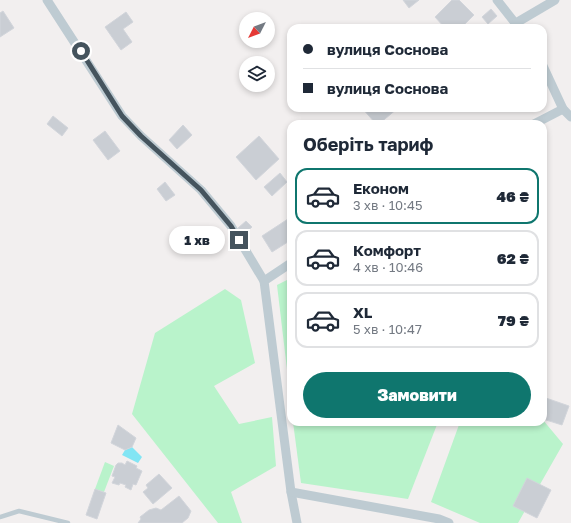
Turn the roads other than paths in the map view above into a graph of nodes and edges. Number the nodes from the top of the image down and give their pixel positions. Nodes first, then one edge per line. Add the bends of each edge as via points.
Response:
1 (47, 0) edge
2 (497, 0) edge
3 (555, 0) edge
4 (516, 24) edge
5 (521, 24) edge
6 (547, 75) edge
7 (563, 109) junction
8 (571, 117) edge
9 (542, 120) edge
10 (287, 266) edge
11 (264, 281) junction
12 (291, 492) junction
13 (0, 517) edge
14 (68, 523) edge
15 (298, 523) edge
16 (449, 523) edge

1 - 11 street via 122,116 201,190 231,226
2 - 4 street
3 - 5 street
6 - 7 street
7 - 8 street
7 - 9 street
10 - 11 street
11 - 12 street
12 - 15 street
12 - 16 street via 439,518
13 - 14 lane via 19,511

